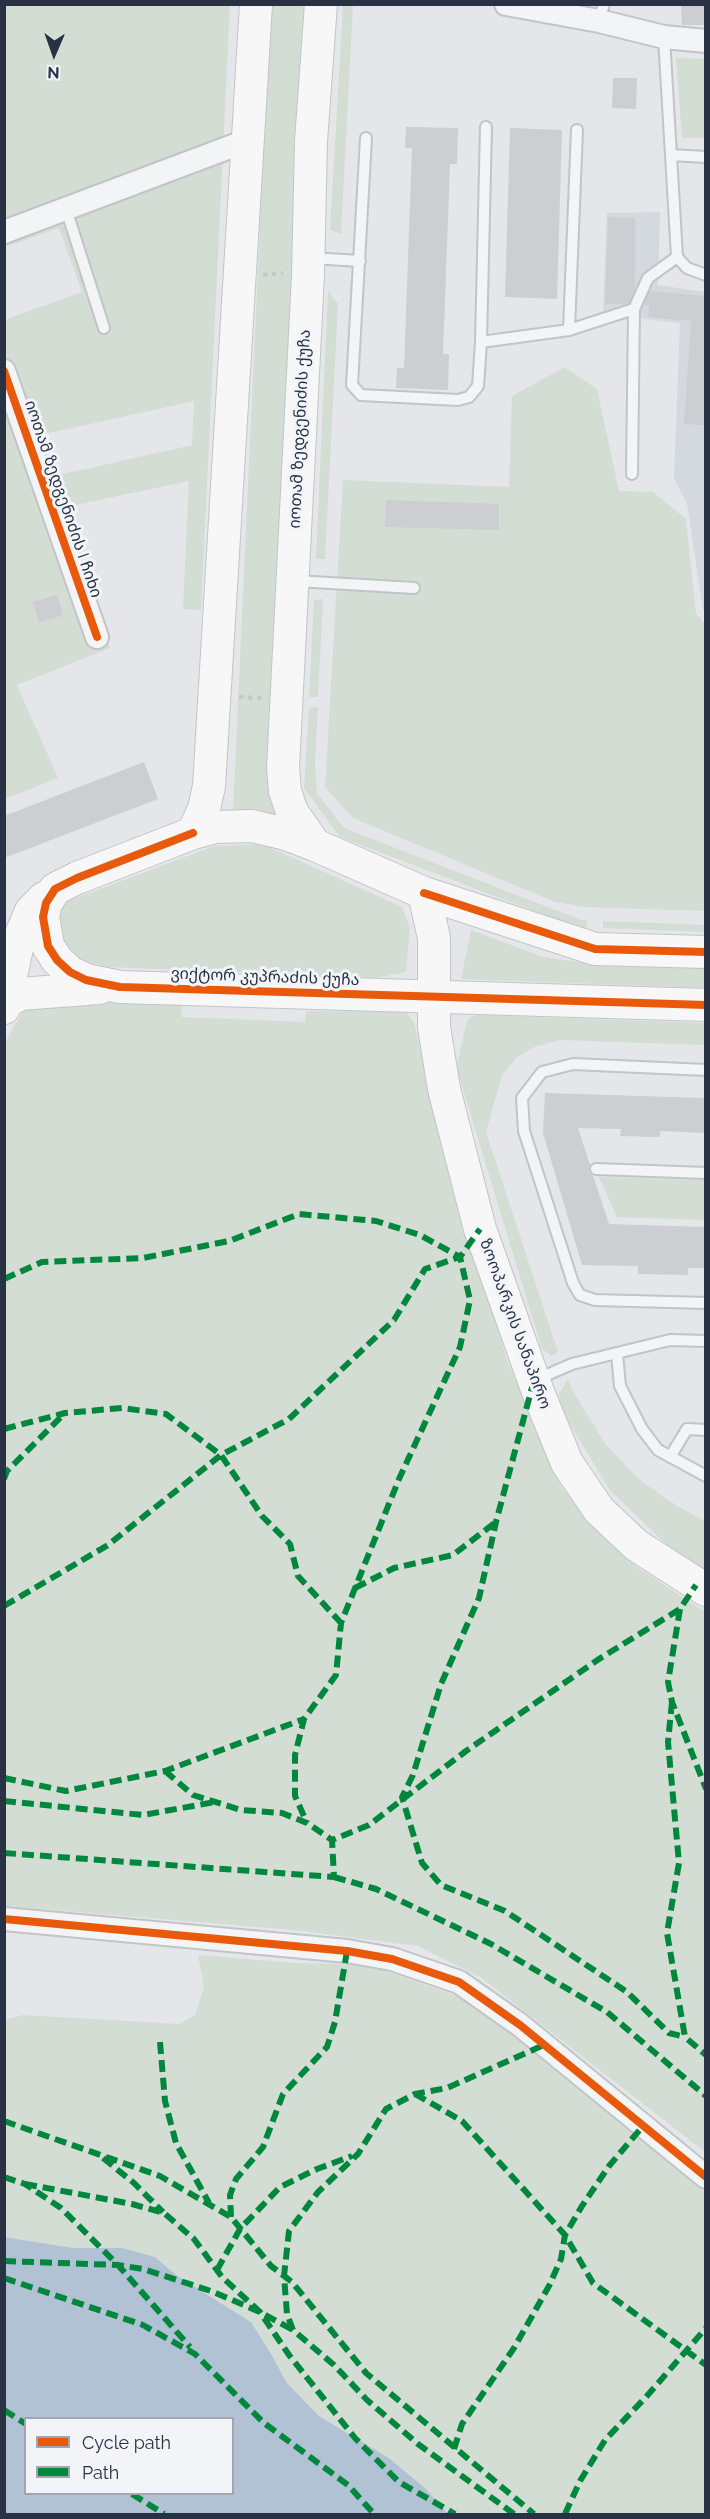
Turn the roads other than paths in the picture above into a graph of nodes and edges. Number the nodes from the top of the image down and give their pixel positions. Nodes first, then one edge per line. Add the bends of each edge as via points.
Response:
1 (256, 4) edge
2 (321, 4) edge
3 (506, 4) edge
4 (602, 13) edge
5 (664, 37) junction
6 (705, 41) edge
7 (486, 127) dead end
8 (577, 130) dead end
9 (366, 138) dead end
10 (246, 141) junction
11 (671, 155) junction
12 (705, 157) edge
13 (66, 209) junction
14 (4, 232) edge
15 (677, 257) junction
16 (360, 261) junction
17 (300, 265) junction
18 (705, 275) edge
19 (634, 309) junction
20 (105, 328) dead end
21 (569, 330) junction
22 (481, 342) junction
23 (4, 371) edge
24 (632, 474) dead end
25 (293, 581) junction
26 (414, 588) dead end
27 (97, 637) dead end
28 (193, 833) junction
29 (315, 845) junction
30 (55, 889) junction
31 (424, 893) junction
32 (705, 952) edge
33 (120, 987) junction
34 (434, 996) junction
35 (5, 1005) edge
36 (705, 1005) edge
37 (705, 1070) edge
38 (596, 1170) dead end
39 (705, 1173) edge
40 (705, 1303) edge
41 (705, 1341) edge
42 (616, 1354) junction
43 (534, 1380) junction
44 (705, 1430) edge
45 (670, 1456) junction
46 (705, 1476) edge
47 (705, 1590) edge
48 (4, 1919) edge
49 (705, 2177) edge

1 - 10 main road
2 - 17 main road, იოთამ ზედგენიძის ქუჩა
3 - 4 street
4 - 5 street
5 - 6 street
5 - 11 lane
7 - 22 lane
8 - 21 lane
9 - 16 lane
10 - 13 street
10 - 28 main road via 209,786
11 - 12 lane
11 - 15 lane
13 - 14 street
13 - 20 lane
15 - 18 lane via 687,268
15 - 19 lane via 648,278
16 - 17 lane
16 - 22 lane via 352,385 361,395 458,400 469,397 478,386
17 - 25 main road, იოთამ ზედგენიძის ქუჩა
19 - 21 lane
19 - 24 lane
21 - 22 lane
23 - 27 street, იოთამ ზედგენიძის I ჩიხი
25 - 26 lane
25 - 29 main road, იოთამ ზედგენიძის ქუჩა via 283,768 285,791 300,826
28 - 29 main road via 214,827 252,826
28 - 30 main road
29 - 31 main road
30 - 33 main road, ვიქტორ კუპრაძის ქუჩა via 43,917 48,946 57,960 86,980
30 - 35 main road via 31,911 26,921
31 - 32 main road via 596,949
31 - 34 main road, ზოოპარკის სანაპირო via 434,938
33 - 34 main road, ვიქტორ კუპრაძის ქუჩა
33 - 35 main road via 20,994
34 - 36 main road, ვიქტორ კუპრაძის ქუჩა
34 - 43 main road, ზოოპარკის სანაპირო via 434,1027 444,1089 471,1197
37 - 40 lane via 573,1064 542,1072 522,1098 524,1131 580,1295 595,1300
38 - 39 lane
41 - 42 lane via 670,1340
42 - 43 lane via 572,1364
42 - 45 lane via 620,1386 642,1429 658,1450
43 - 47 main road, ზოოპარკის სანაპირო via 567,1463 599,1510 636,1545
44 - 45 lane via 687,1430
45 - 46 lane
48 - 49 street via 347,1951 392,1959 459,1982 520,2025

